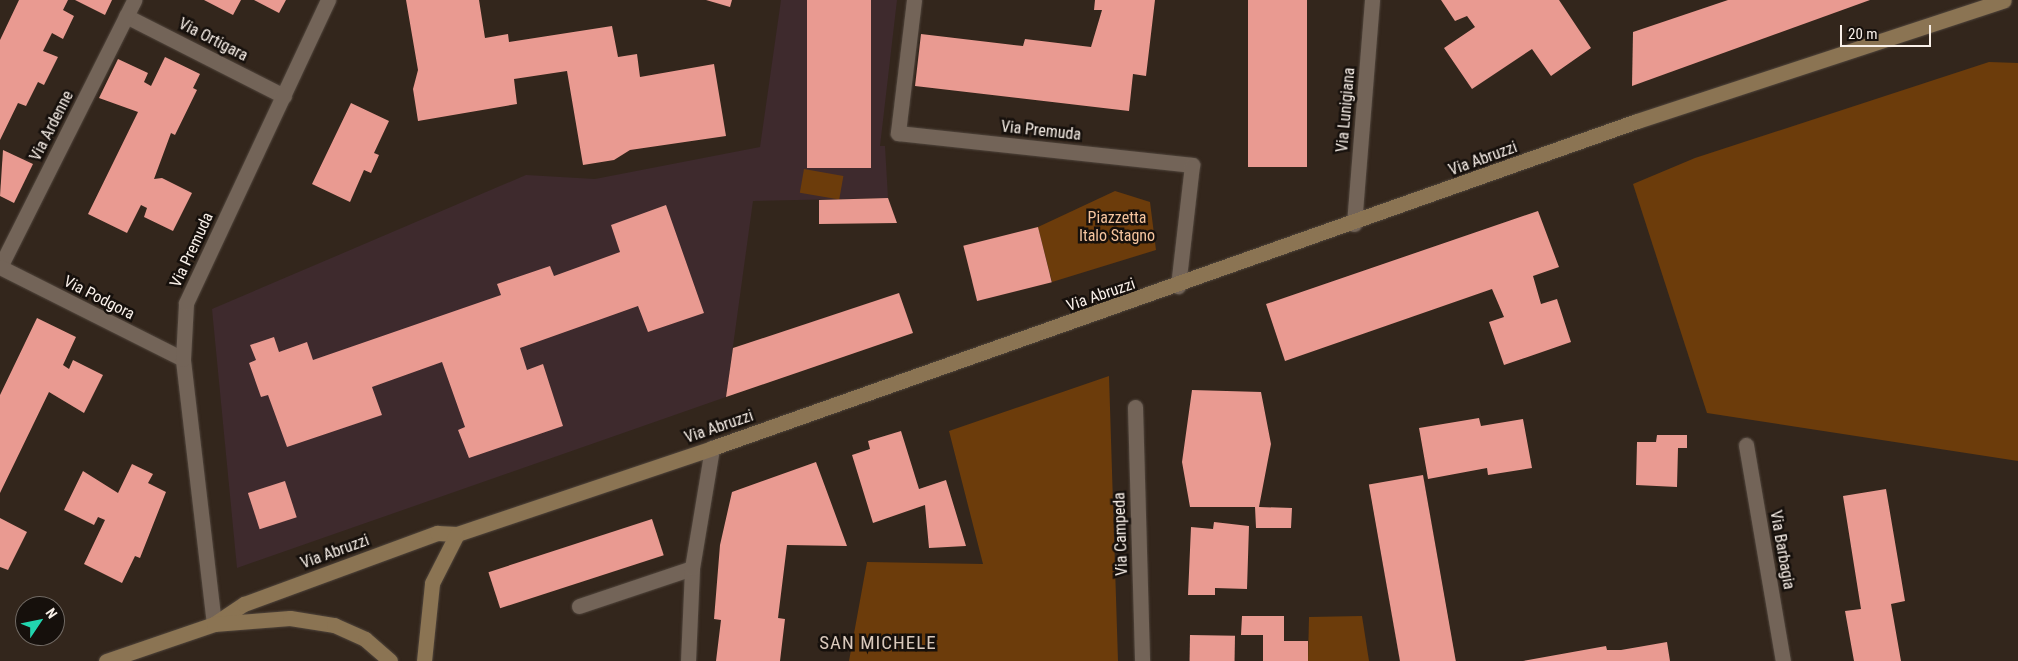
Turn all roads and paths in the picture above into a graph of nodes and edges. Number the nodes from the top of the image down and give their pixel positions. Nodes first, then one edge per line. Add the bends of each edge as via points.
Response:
1 (134, 0) edge
2 (328, 0) edge
3 (914, 0) edge
4 (1372, 0) edge
5 (2004, 0) edge
6 (126, 16) junction
7 (284, 96) junction
8 (1354, 224) junction
9 (0, 267) edge
10 (1178, 286) junction
11 (183, 359) junction
12 (1135, 407) dead end
13 (1746, 445) dead end
14 (712, 448) junction
15 (456, 534) junction
16 (692, 568) junction
17 (579, 606) dead end
18 (214, 624) junction
19 (106, 661) edge
20 (390, 661) edge
21 (424, 661) edge
22 (688, 661) edge
23 (1142, 661) edge
24 (1783, 661) edge

1 - 6 street, Via Ardenne
2 - 7 street, Via Premuda
3 - 10 street, Via Premuda via 898,133 1192,165
4 - 8 street, Via Lunigiana
5 - 8 street, Via Abruzzi via 1638,121
6 - 7 street, Via Ortigara
6 - 9 street, Via Ardenne
7 - 11 street, Via Premuda via 186,303
8 - 10 street, Via Abruzzi
9 - 11 street, Via Podgora
10 - 14 street, Via Abruzzi
11 - 18 street, Via Premuda
12 - 23 street, Via Campeda
13 - 24 street, Via Barbagia
14 - 15 street, Via Abruzzi
14 - 16 street
15 - 18 street, Via Abruzzi via 437,533 244,604
15 - 21 street via 432,583
16 - 17 street
16 - 22 street
18 - 19 street, Via Abruzzi
18 - 20 street, Via Abruzzi via 290,618 334,625 365,639

